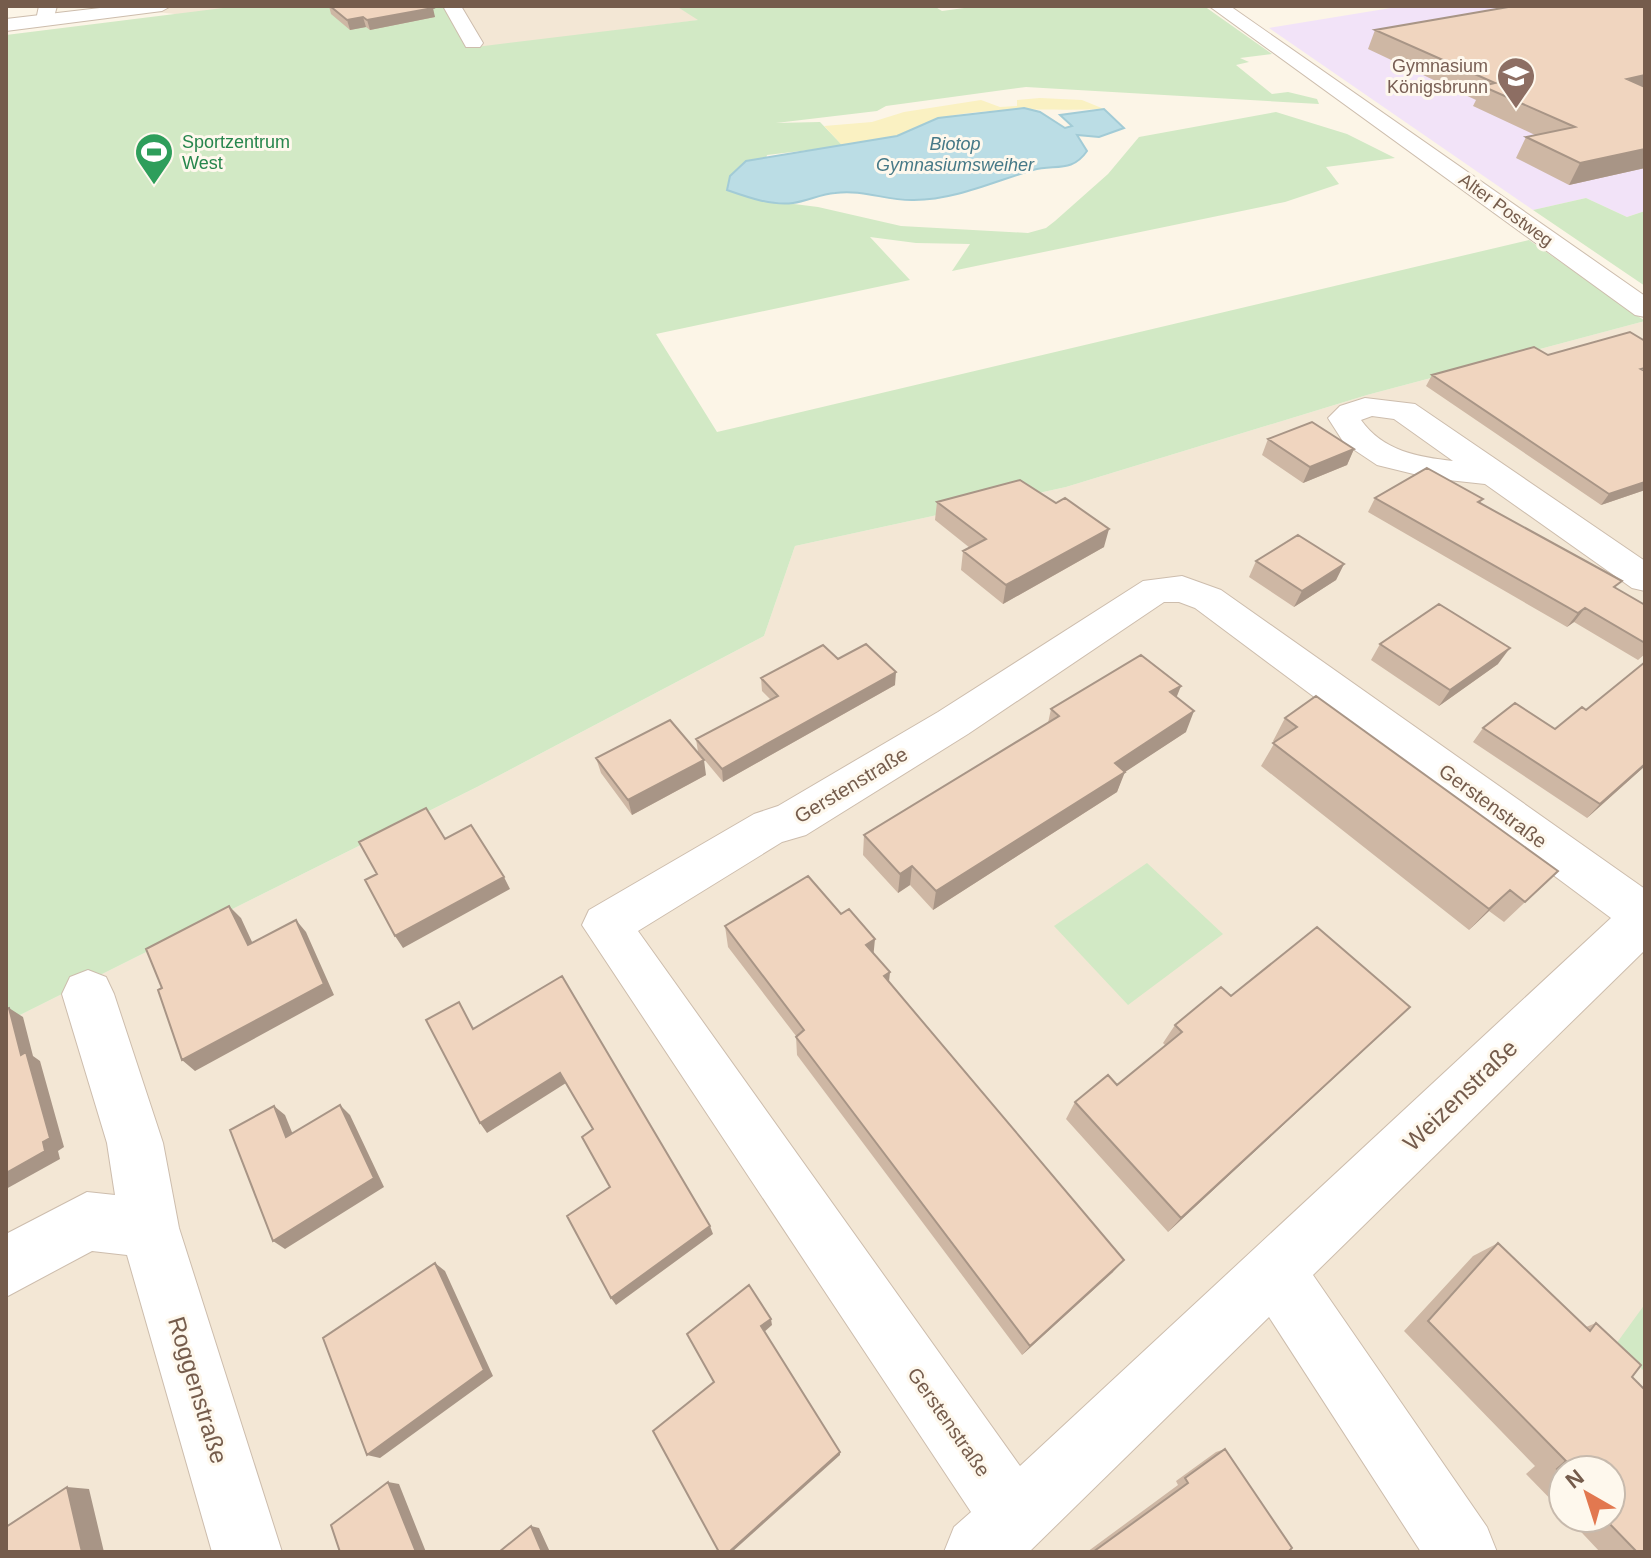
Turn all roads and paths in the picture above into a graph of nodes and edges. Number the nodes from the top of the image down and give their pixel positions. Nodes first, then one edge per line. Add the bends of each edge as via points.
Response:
1 (162, 6) edge
2 (452, 6) edge
3 (1218, 6) edge
4 (46, 13) edge
5 (6, 25) edge
6 (473, 43) dead end
7 (1273, 46) junction
8 (1246, 57) dead end
9 (1317, 99) dead end
10 (1365, 111) junction
11 (1645, 309) edge
12 (1493, 474) dead end
13 (1645, 579) edge
14 (1645, 917) edge
15 (88, 994) dead end
16 (149, 1228) junction
17 (6, 1267) edge
18 (1275, 1272) junction
19 (997, 1535) edge
20 (247, 1552) edge
21 (1462, 1552) edge

1 - 4 street
2 - 6 street
3 - 7 street, Alter Postweg
4 - 5 street
7 - 8 street
7 - 10 street, Alter Postweg
9 - 10 street, Alter Postweg
10 - 11 street, Alter Postweg
12 - 13 street
14 - 18 street, Weizenstraße
14 - 19 street, Gerstenstraße via 1208,599 1182,589 1156,590 830,798 790,822 770,827 606,925
15 - 16 street, Roggenstraße via 135,1143
16 - 17 street via 87,1221
16 - 20 street, Roggenstraße
18 - 19 street, Weizenstraße
18 - 21 street

